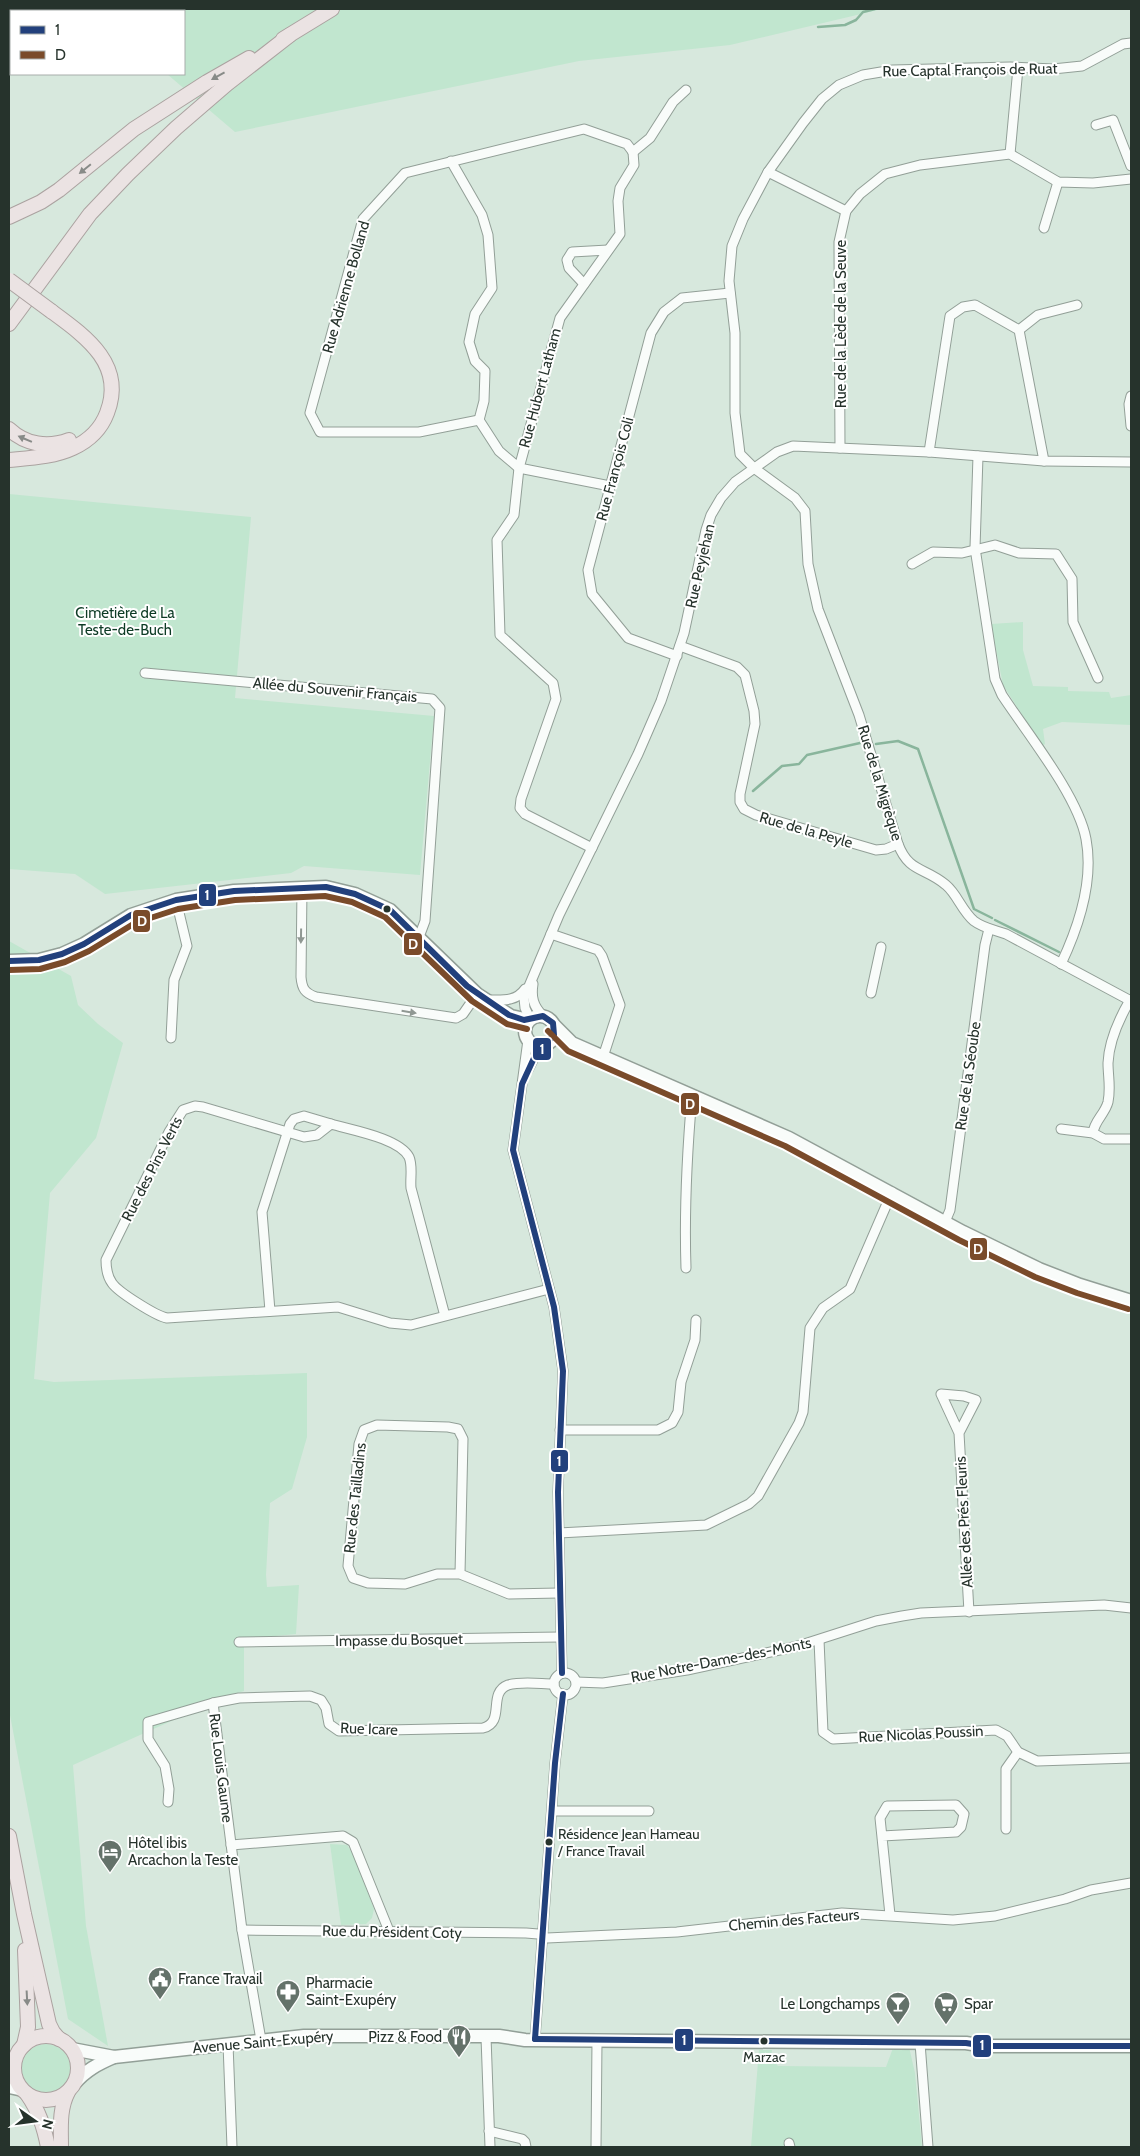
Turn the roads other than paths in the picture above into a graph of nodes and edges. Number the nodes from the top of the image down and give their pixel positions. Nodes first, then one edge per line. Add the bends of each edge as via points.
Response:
1 (332, 9) edge
2 (290, 34) junction
3 (1131, 42) edge
4 (1018, 68) junction
5 (686, 90) dead end
6 (1096, 125) dead end
7 (633, 152) junction
8 (1010, 154) junction
9 (450, 161) junction
10 (1131, 166) edge
11 (768, 172) junction
12 (1131, 179) edge
13 (1058, 182) junction
14 (846, 211) junction
15 (9, 217) edge
16 (1044, 228) dead end
17 (608, 250) junction
18 (9, 280) edge
19 (584, 284) junction
20 (9, 288) edge
21 (730, 293) junction
22 (1077, 305) dead end
23 (20, 310) junction
24 (49, 314) junction
25 (9, 324) edge
26 (1019, 330) junction
27 (9, 332) edge
28 (1131, 396) edge
29 (479, 420) junction
30 (1131, 426) edge
31 (9, 429) edge
32 (840, 448) junction
33 (929, 452) junction
34 (978, 456) junction
35 (9, 460) edge
36 (1044, 461) junction
37 (1131, 462) edge
38 (519, 468) junction
39 (754, 468) junction
40 (610, 486) junction
41 (975, 548) junction
42 (912, 564) dead end
43 (680, 646) junction
44 (677, 656) junction
45 (145, 673) dead end
46 (1098, 678) dead end
47 (898, 844) junction
48 (592, 848) junction
49 (302, 887) junction
50 (176, 900) junction
51 (989, 929) junction
52 (551, 934) junction
53 (418, 937) junction
54 (881, 946) dead end
55 (9, 961) edge
56 (1061, 964) junction
57 (535, 974) junction
58 (871, 993) dead end
59 (481, 997) junction
60 (1130, 1000) edge
61 (511, 1016) junction
62 (534, 1018) junction
63 (554, 1025) junction
64 (171, 1038) dead end
65 (527, 1039) junction
66 (572, 1043) junction
67 (546, 1044) junction
68 (603, 1057) junction
69 (522, 1084) junction
70 (692, 1095) junction
71 (331, 1124) junction
72 (1061, 1129) dead end
73 (288, 1132) junction
74 (1093, 1133) junction
75 (1131, 1139) edge
76 (892, 1192) junction
77 (945, 1222) junction
78 (686, 1268) dead end
79 (549, 1289) junction
80 (1131, 1301) edge
81 (270, 1311) junction
82 (445, 1316) junction
83 (696, 1320) dead end
84 (560, 1430) junction
85 (959, 1433) junction
86 (559, 1533) junction
87 (460, 1574) junction
88 (559, 1593) junction
89 (1131, 1608) edge
90 (969, 1612) junction
91 (560, 1637) junction
92 (819, 1640) junction
93 (238, 1642) dead end
94 (562, 1673) junction
95 (576, 1682) junction
96 (554, 1684) junction
97 (563, 1694) junction
98 (213, 1703) junction
99 (1018, 1752) junction
100 (1131, 1758) edge
101 (168, 1802) dead end
102 (552, 1811) junction
103 (649, 1811) dead end
104 (1006, 1828) dead end
105 (9, 1836) edge
106 (882, 1836) junction
107 (231, 1845) junction
108 (1131, 1883) edge
109 (24, 1914) junction
110 (890, 1915) junction
111 (242, 1930) junction
112 (389, 1931) junction
113 (542, 1936) junction
114 (486, 2036) junction
115 (59, 2039) junction
116 (535, 2039) junction
117 (261, 2040) junction
118 (596, 2041) junction
119 (920, 2043) junction
120 (228, 2044) junction
121 (24, 2045) junction
122 (1131, 2046) edge
123 (72, 2049) junction
124 (114, 2057) junction
125 (12, 2065) edge
126 (9, 2087) edge
127 (71, 2088) junction
128 (25, 2092) junction
129 (489, 2131) junction
130 (48, 2147) edge
131 (61, 2147) edge
132 (232, 2147) edge
133 (490, 2147) edge
134 (526, 2147) edge
135 (594, 2147) edge
136 (928, 2147) edge

1 - 2 main road
2 -> 15 main road via 134,129 59,190
2 - 23 main road via 176,128 128,174 90,214
3 - 4 street, Rue Captal François de Ruat via 1082,66
4 - 8 street
4 - 11 street, Rue Captal François de Ruat via 893,70 862,75 839,85 822,100
5 - 7 street via 673,102 650,138
6 - 10 street via 1113,120
7 - 9 street, Rue Adrienne Bolland via 627,144 584,129
7 - 17 street, Rue Hubert Latham via 634,165 619,194 620,234
8 - 13 street
8 - 14 street, Rue de la Lède de la Seuve via 920,165 885,174 860,194
9 - 29 street via 482,214 488,235 492,288 475,314 469,342 474,361 485,371 484,401
9 - 29 street, Rue Adrienne Bolland via 405,173 363,219 310,413 320,432 419,432
11 - 14 street
11 - 21 street, Rue Captal François de Ruat via 734,240
12 - 13 street
13 - 16 street
14 - 32 street, Rue de la Lède de la Seuve via 839,242
17 - 19 street, Rue Hubert Latham
17 - 19 street via 572,252 567,260 569,268
18 - 24 main road, bridge
19 - 38 street, Rue Hubert Latham via 560,318
20 - 24 main road
21 - 39 street, Rue Captal François de Ruat via 739,449 742,458
21 - 40 street, Rue François Coli via 682,298 664,312 651,333
22 - 26 street via 1038,316
23 - 25 main road
23 - 27 main road
24 -> 31 main road via 96,363 103,393 99,409 79,435 61,443 30,442
24 - 35 main road via 92,344 104,360 111,384 110,406 95,433 72,448
26 - 33 street via 975,305 963,306 950,316
26 - 36 street
28 - 30 street
29 - 38 street via 499,451
32 - 33 street, Rue Peyjehan
32 - 39 street, Rue Peyjehan via 790,446
33 - 34 street, Rue Peyjehan
34 - 36 street, Rue Peyjehan
34 - 41 street
36 - 37 street, Rue Peyjehan
38 - 40 street
38 - 48 street, Rue Hubert Latham via 514,515 498,540 500,635 553,683 556,699 520,808 525,814
39 - 43 street, Rue Peyjehan via 726,491 709,520
39 - 47 street, Rue de la Migrèque via 795,498 805,511 808,564 818,609 859,715
40 - 44 street, Rue François Coli via 588,570 592,594 628,638
41 - 42 street via 962,552 932,552
41 - 46 street via 995,545 1019,553 1051,553 1059,557 1072,579 1073,622
41 - 56 street via 995,679 1002,695 1066,792 1083,826 1086,840 1087,871 1082,908
43 - 44 street, Rue Peyjehan
43 - 47 street, Rue de la Peyle via 737,667 745,675 755,724 740,789 740,802 744,809 868,848 882,850
44 - 48 street, Rue Peyjehan via 648,732
45 - 53 street, Allée du Souvenir Français via 432,699 440,708 425,921
47 - 51 street, Rue de la Migrèque via 910,864 945,884 974,920
48 - 52 street, Rue Peyjehan
49 - 50 street via 234,891
49 - 53 street via 331,888 365,897 390,910
49 -> 59 street via 300,977 306,993 452,1018 459,1017
50 - 55 street via 131,915 67,952 39,960
50 - 64 street via 187,946 174,980
51 - 56 street, Rue de la Migrèque via 1006,934
51 - 77 street, Rue de la Séoube via 950,1210
52 - 57 street, Rue Peyjehan
52 - 68 street via 598,950 602,956 620,1005
53 - 59 street
54 - 58 street
56 - 60 street, Rue de la Migrèque
57 - 59 street, Rue Peyjehan via 518,996 503,1000
57 - 62 street, Rue Peyjehan
57 - 62 street, Rue Peyjehan via 524,998 525,1008
59 - 61 street
60 - 74 street via 1114,1031 1108,1064 1109,1100 1094,1125
61 - 62 street
61 - 65 street
62 - 63 street via 548,1018
62 - 65 street via 525,1028
63 - 66 street
63 - 67 street via 554,1035
65 - 67 street via 534,1045
65 - 69 street
66 - 67 street
66 - 68 street
67 - 69 street via 534,1058
68 - 70 street
69 - 79 street via 513,1150
70 - 76 street via 790,1138
70 - 78 street via 686,1159
71 - 73 street, Rue des Pins Verts via 310,1138
71 - 73 street via 299,1116
71 - 82 street via 396,1144 410,1159 411,1188
72 - 74 street
73 - 81 street via 262,1212
73 - 81 street, Rue des Pins Verts via 203,1107 183,1110 106,1260 107,1272 114,1285 162,1317 174,1319
74 - 75 street via 1104,1138
76 - 77 street
76 - 86 street via 850,1289 823,1308 810,1328 803,1412 758,1496 749,1504 706,1525
77 - 80 street via 1047,1273
79 - 82 street, Rue des Pins Verts
79 - 84 street via 562,1361
81 - 82 street, Rue des Pins Verts via 338,1306 401,1325
83 - 84 street via 695,1340 681,1382 678,1412 672,1423 658,1430
84 - 86 street
85 - 85 street, Allée des Prés Fleuris via 976,1400 941,1394
85 - 90 street, Allée des Prés Fleuris
86 - 88 street
87 - 87 street, Rue des Tailladins via 437,1574 406,1584 368,1583 352,1578 348,1566 359,1444 364,1430 377,1426 458,1429 462,1438
87 - 88 street, Rue des Tailladins via 509,1594
88 - 91 street
89 - 90 street, Rue Notre-Dame-des-Monts via 1104,1605
90 - 92 street, Rue Notre-Dame-des-Monts via 921,1613 892,1618
91 - 93 street, Impasse du Bosquet
91 - 94 street
92 - 95 street, Rue Notre-Dame-des-Monts via 687,1670 603,1682
92 - 99 street, Rue Nicolas Poussin via 823,1732 834,1739 996,1730 1007,1736
94 - 95 street via 570,1674
94 - 96 street
95 - 97 street via 572,1692
96 - 97 street
96 - 98 street, Rue Icare via 511,1684 503,1688 497,1696 494,1721 483,1728 339,1731 329,1724 321,1700 310,1696 253,1696
97 - 102 street
98 - 101 street, Rue Icare via 148,1722 148,1739 165,1766
98 - 107 street, Rue Louis Gaume
99 - 100 street, Rue Nicolas Poussin via 1037,1761
99 - 104 street via 1006,1769
102 - 103 street
102 - 113 street
105 - 109 main road
106 - 106 street via 880,1818 887,1806 956,1805 964,1814 961,1827 956,1832
106 - 110 street
107 - 111 street, Rue Louis Gaume
107 - 112 street via 343,1836 353,1842
108 - 110 street, Chemin des Facteurs via 1091,1890 995,1916 953,1920
109 - 115 main road via 49,2024
109 -> 121 main road via 28,2008
110 - 113 street, Chemin des Facteurs via 842,1913 677,1932
111 - 112 street, Rue du Président Coty
111 - 117 street, Rue Louis Gaume
112 - 113 street, Rue du Président Coty
113 - 116 street
114 - 116 street, Avenue Saint-Exupéry
114 - 117 street, Avenue Saint-Exupéry via 304,2036
114 - 129 street
115 - 121 main road via 41,2037
115 - 123 main road
116 - 118 street, Avenue Saint-Exupéry
117 - 120 street, Avenue Saint-Exupéry
118 - 119 street, Avenue Saint-Exupéry
118 - 135 street
119 - 122 street, Avenue Saint-Exupéry
119 - 136 street
120 - 124 street, Avenue Saint-Exupéry
120 - 132 street
121 - 125 main road
123 - 124 street, Avenue Saint-Exupéry
123 - 127 main road via 78,2066
124 - 127 street, Avenue Saint-Exupéry via 83,2073
125 - 128 main road
126 - 128 street
127 - 128 main road via 52,2100 34,2098
127 - 131 main road via 63,2102
128 - 130 main road via 42,2119
129 - 133 street
129 - 134 street via 522,2139

